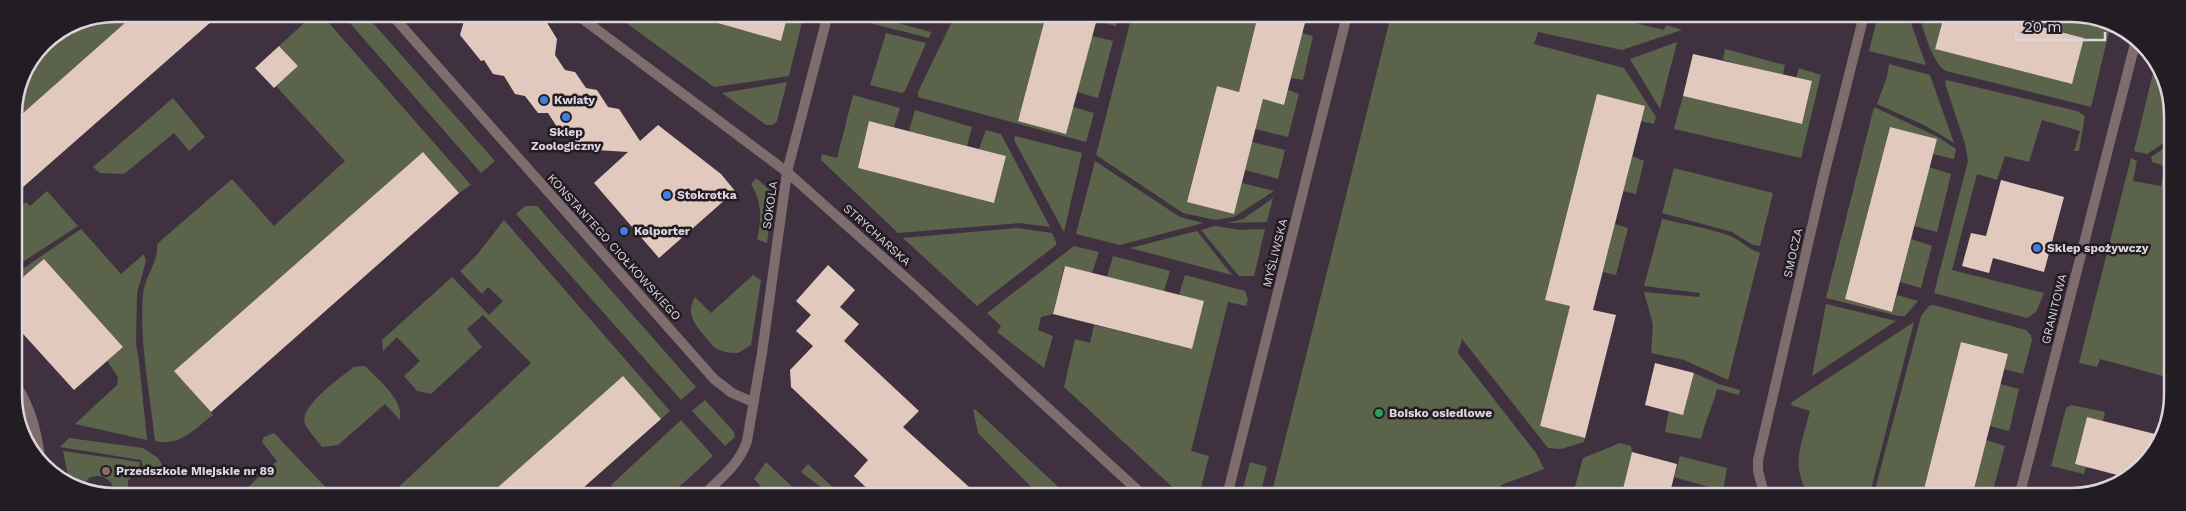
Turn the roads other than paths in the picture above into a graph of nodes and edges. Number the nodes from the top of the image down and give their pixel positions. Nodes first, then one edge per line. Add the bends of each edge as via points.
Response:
1 (398, 22) edge
2 (587, 22) edge
3 (826, 22) edge
4 (1345, 22) edge
5 (1862, 22) edge
6 (2134, 48) edge
7 (787, 172) junction
8 (22, 395) edge
9 (753, 402) junction
10 (38, 447) edge
11 (711, 488) edge
12 (1135, 488) edge
13 (1228, 488) edge
14 (1763, 488) edge
15 (2021, 488) edge

1 - 9 street, KONSTANTEGO CIOŁKOWSKIEGO via 714,378 732,393
2 - 7 street, STRYCHARSKA
3 - 7 street, SOKOLA
4 - 13 street, MYŚLIWSKA
5 - 14 street, SMOCZA via 1758,460
6 - 15 street, GRANITOWA
7 - 9 street, SOKOLA
7 - 12 street, STRYCHARSKA
8 - 10 street via 35,426
9 - 11 street via 743,453

